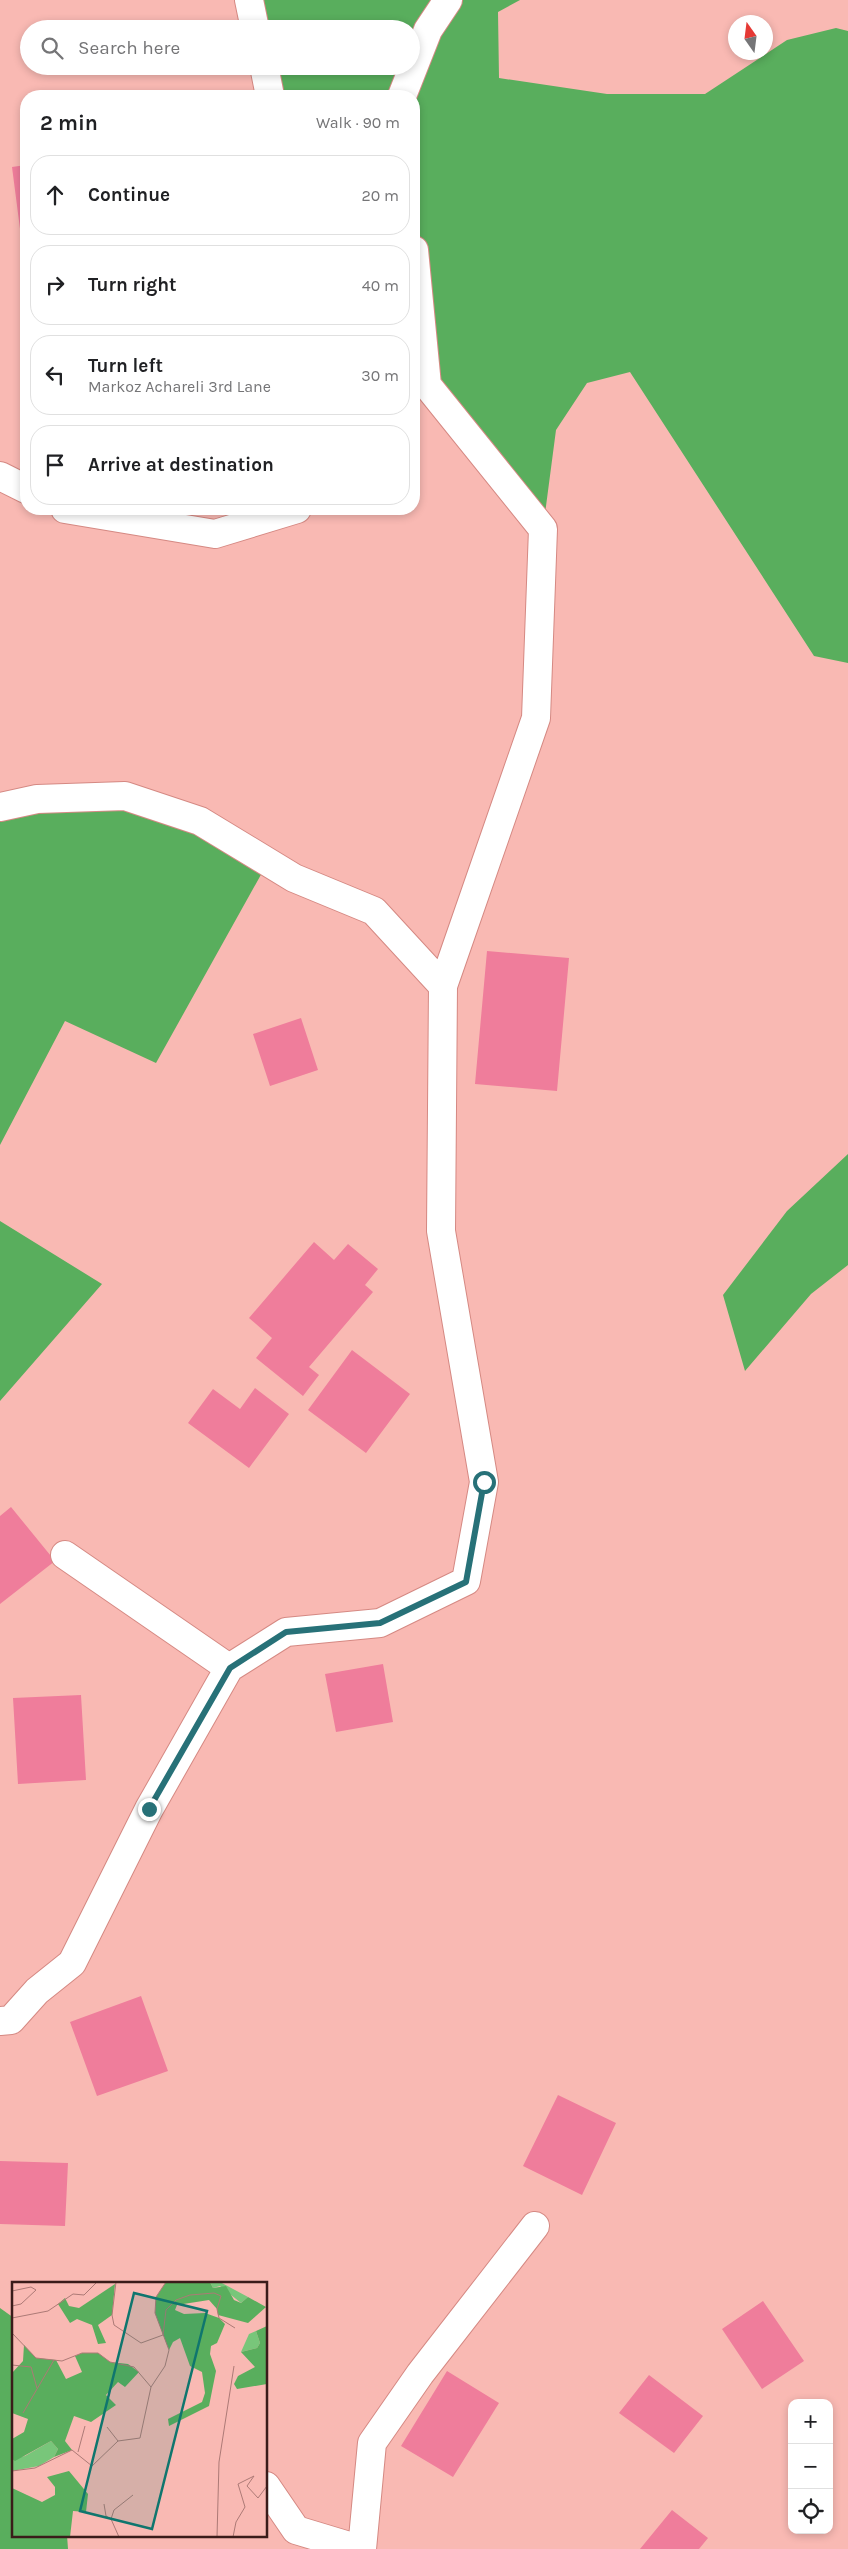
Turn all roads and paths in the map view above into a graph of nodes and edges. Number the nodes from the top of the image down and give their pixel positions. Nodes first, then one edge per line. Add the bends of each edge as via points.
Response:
1 (249, 0) edge
2 (448, 0) edge
3 (253, 20) edge
4 (420, 50) edge
5 (266, 75) edge
6 (410, 75) edge
7 (269, 90) edge
8 (404, 90) edge
9 (420, 384) edge
10 (0, 476) edge
11 (20, 486) edge
12 (101, 515) edge
13 (277, 515) edge
14 (0, 807) edge
15 (443, 986) junction
16 (65, 1555) dead end
17 (230, 1668) junction
18 (0, 2021) edge
19 (535, 2226) dead end
20 (268, 2489) edge
21 (361, 2549) edge

1 - 3 street
2 - 4 street via 428,30
5 - 7 street
6 - 8 street
9 - 15 street via 543,529 536,718
10 - 11 street
12 - 13 street via 215,534
14 - 15 street via 37,799 125,796 200,821 294,878 374,911
15 - 17 street via 442,1231 484,1482 466,1582 380,1623 286,1632
16 - 17 street
17 - 18 street via 149,1809 72,1963 37,1991 11,2020
19 - 21 street via 420,2374 372,2443
20 - 21 street via 296,2530

